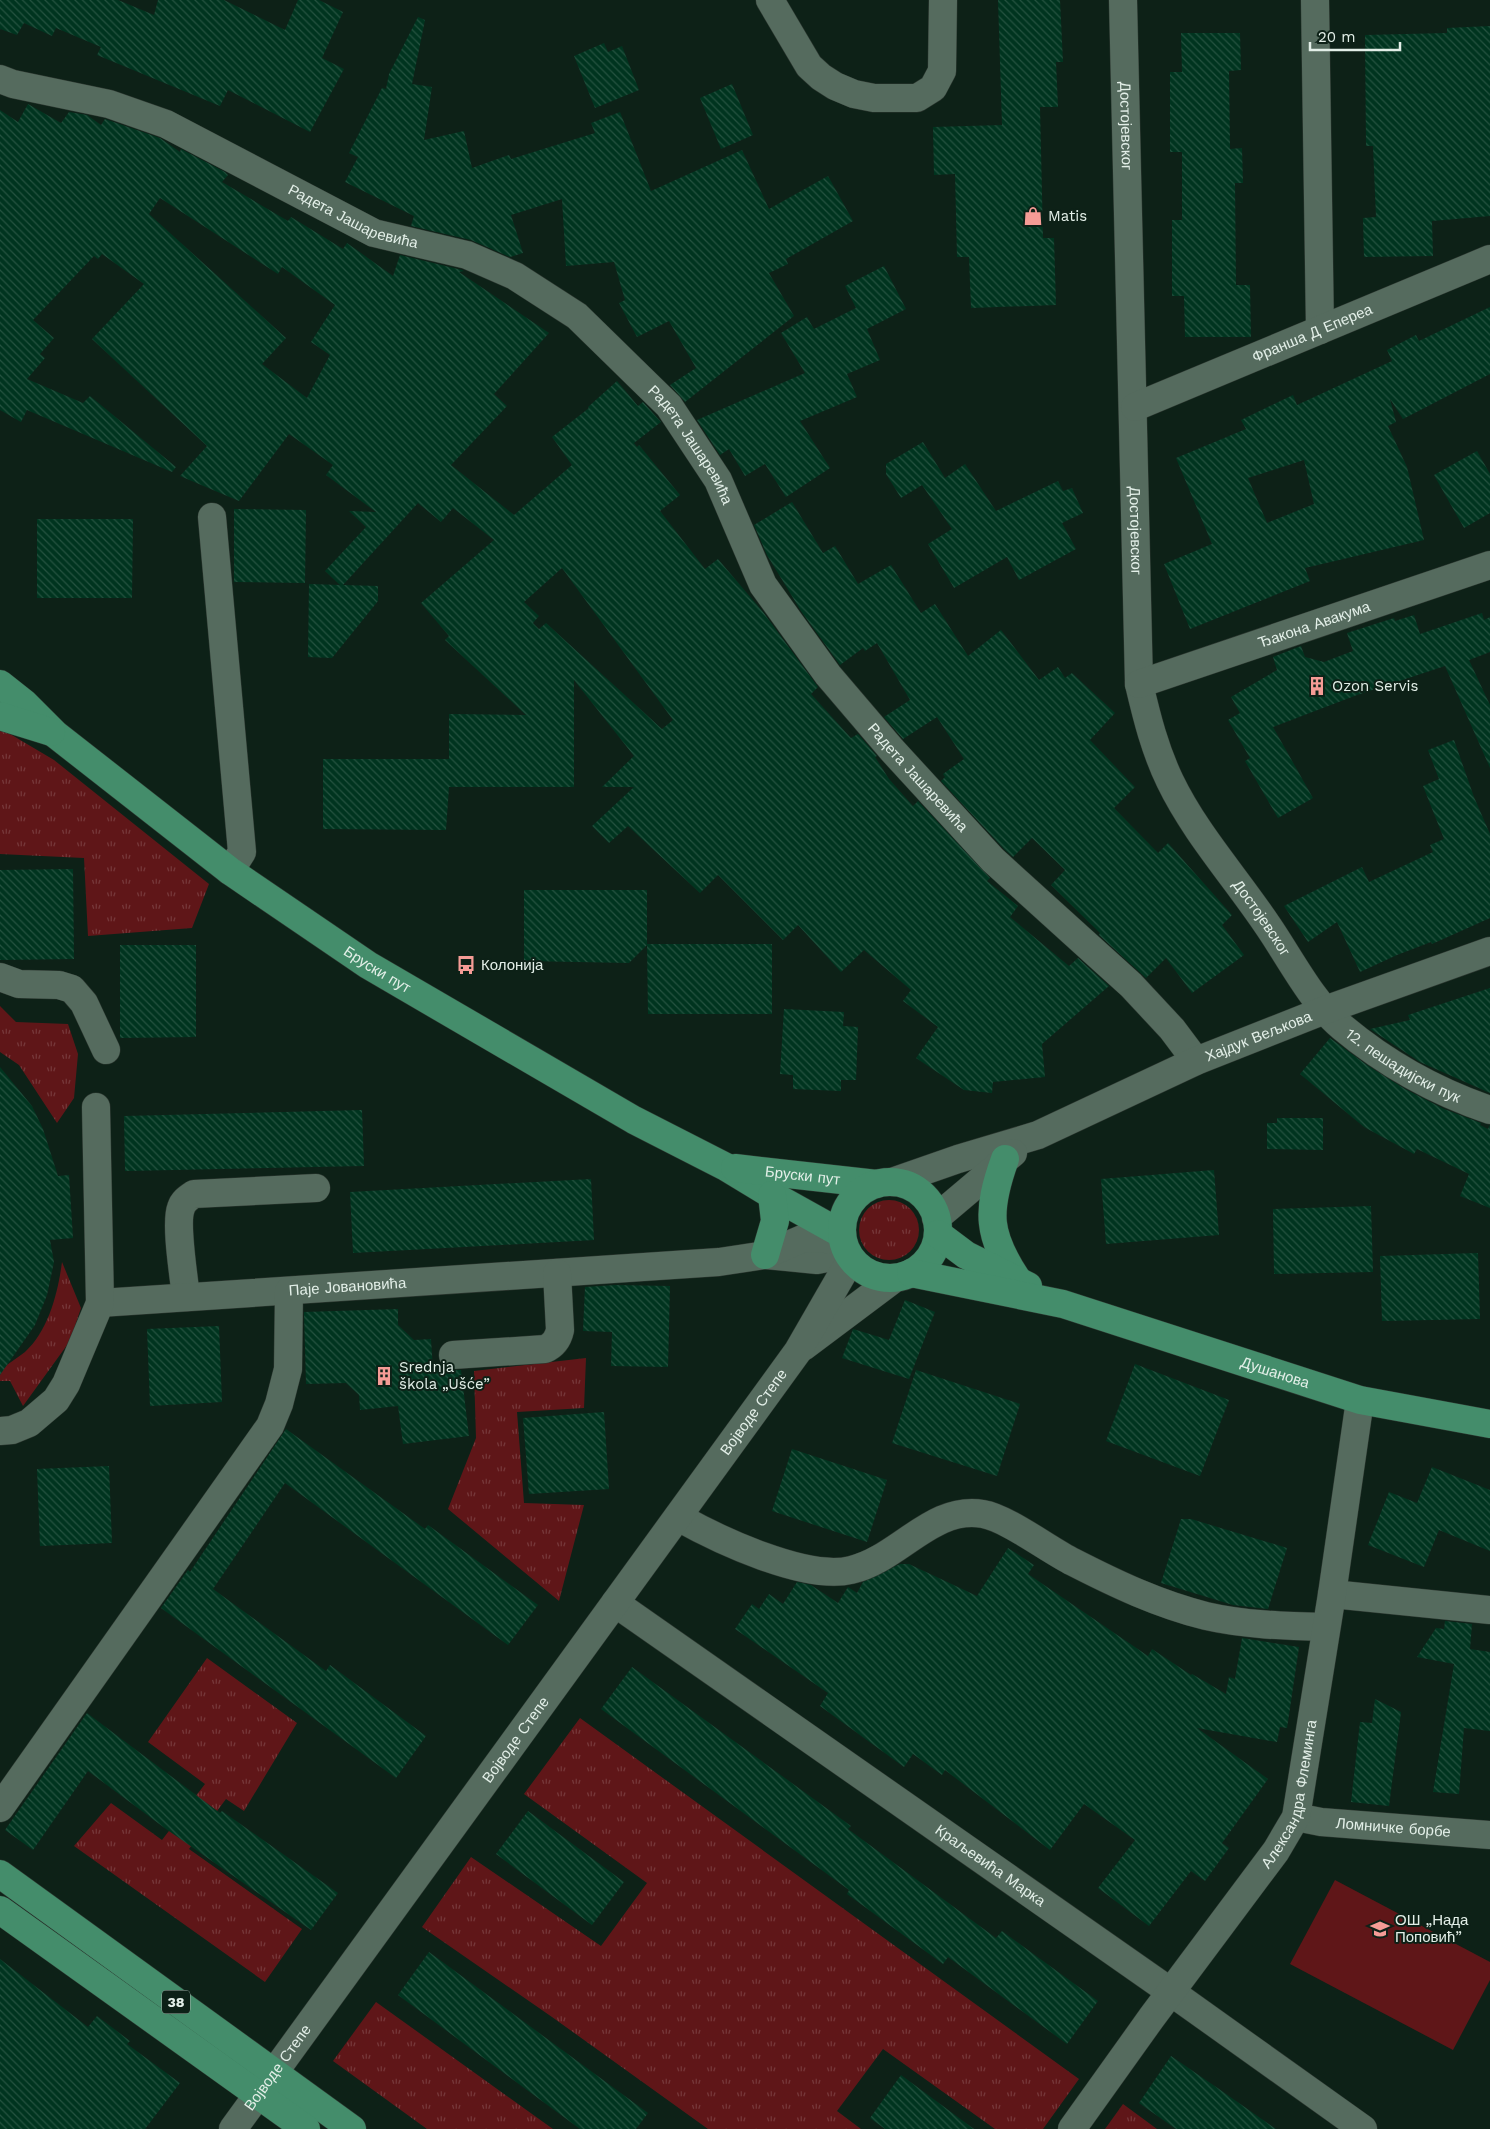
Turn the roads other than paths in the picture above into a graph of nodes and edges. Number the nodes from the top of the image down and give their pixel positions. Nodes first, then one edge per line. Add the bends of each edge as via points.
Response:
1 (770, 0) edge
2 (943, 0) edge
3 (1123, 0) edge
4 (1315, 0) edge
5 (0, 78) edge
6 (1490, 259) edge
7 (1320, 330) junction
8 (1135, 407) junction
9 (212, 517) dead end
10 (1490, 565) edge
11 (0, 684) edge
12 (1140, 684) junction
13 (0, 716) edge
14 (55, 734) junction
15 (230, 871) junction
16 (1490, 951) edge
17 (0, 977) edge
18 (1325, 1010) junction
19 (106, 1050) dead end
20 (1196, 1061) junction
21 (96, 1107) dead end
22 (1490, 1110) edge
23 (1033, 1136) junction
24 (1005, 1159) junction
25 (726, 1166) junction
26 (885, 1183) junction
27 (316, 1188) dead end
28 (772, 1195) junction
29 (937, 1226) junction
30 (846, 1247) junction
31 (765, 1255) junction
32 (557, 1273) junction
33 (903, 1276) junction
34 (1019, 1282) junction
35 (289, 1290) junction
36 (186, 1297) junction
37 (100, 1302) junction
38 (1062, 1304) junction
39 (798, 1351) junction
40 (453, 1355) dead end
41 (1360, 1400) junction
42 (1490, 1424) edge
43 (0, 1431) edge
44 (678, 1518) junction
45 (1332, 1594) junction
46 (615, 1603) junction
47 (1490, 1610) edge
48 (1326, 1627) junction
49 (0, 1808) edge
50 (1296, 1817) junction
51 (1490, 1835) edge
52 (0, 1874) edge
53 (0, 1910) edge
54 (1171, 1992) junction
55 (274, 2073) junction
56 (259, 2095) junction
57 (233, 2129) edge
58 (306, 2129) edge
59 (352, 2129) edge
60 (1072, 2129) edge
61 (1362, 2129) edge

1 - 2 street via 809,66 835,86 874,98 917,98 933,88 942,71
3 - 8 street, Достојевског
4 - 7 street
5 - 20 street, Радета Јашаревића via 13,84 109,104 166,124 374,233 467,255 515,276 577,316 669,406 718,480 763,585 828,675 993,860 1131,985 1172,1029
6 - 7 street, Франша Д Епереа
7 - 8 street, Франша Д Епереа
8 - 12 street, Достојевског
9 - 15 street via 242,852
10 - 12 street, Ђакона Авакума
11 - 14 main road, Бруски пут via 24,702
12 - 18 street, Достојевског via 1158,754 1179,796
13 - 14 main road, Бруски пут
14 - 15 main road, Бруски пут
15 - 25 main road, Бруски пут via 368,965 626,1115
16 - 18 street, Хајдук Вељкова
17 - 19 street via 19,984 72,988 84,1003
18 - 20 street, Хајдук Вељкова
18 - 22 street, 12. пешадијски пук via 1371,1049 1421,1080
20 - 23 street, Хајдук Вељкова
21 - 37 street
23 - 24 street
23 - 26 street
24 - 29 street
24 - 34 main road via 995,1188 992,1212 995,1237 1004,1260
25 - 26 main road, Бруски пут
25 - 28 main road, Бруски пут
26 - 29 main road via 909,1186 925,1196
26 - 30 main road via 862,1190 851,1202 844,1217
27 - 36 street via 194,1194 183,1202 179,1217
28 - 30 main road, Бруски пут
28 - 31 main road via 775,1221
29 - 33 main road via 929,1257 921,1266
29 - 34 main road, Душанова via 966,1255
30 - 31 street, Паје Јовановића via 817,1260
30 - 33 main road via 863,1270 878,1277
30 - 39 street, Војводе Степе
31 - 32 street, Паје Јовановића via 720,1262
32 - 35 street, Паје Јовановића
32 - 40 street via 560,1330 550,1346 545,1349
33 - 38 main road, Душанова
33 - 39 street, Војводе Степе
34 - 38 main road, Душанова
35 - 36 street, Паје Јовановића
35 - 49 street via 288,1369 280,1404 270,1426
36 - 37 street, Паје Јовановића
37 - 43 street via 66,1384 56,1400 29,1423
38 - 41 main road, Душанова
39 - 44 street, Војводе Степе
41 - 42 main road, Душанова
41 - 45 street, Александра Флеминга
44 - 46 street, Војводе Степе
44 - 48 street via 712,1536 796,1567 828,1573 868,1565 955,1514 985,1514 1120,1585 1178,1608 1243,1622
45 - 47 street
45 - 48 street, Александра Флеминга
46 - 54 street, Краљевића Марка
46 - 55 street, Војводе Степе
48 - 50 street, Александра Флеминга
50 - 51 street, Ломничке борбе via 1321,1822
50 - 54 street, Александра Флеминга via 1276,1851
52 - 55 main road, 38
53 - 56 main road, 38
54 - 60 street, Александра Флеминга
54 - 61 street, Краљевића Марка
55 - 56 street, Војводе Степе
55 - 59 main road, 38
56 - 57 street, Војводе Степе
56 - 58 main road, 38

